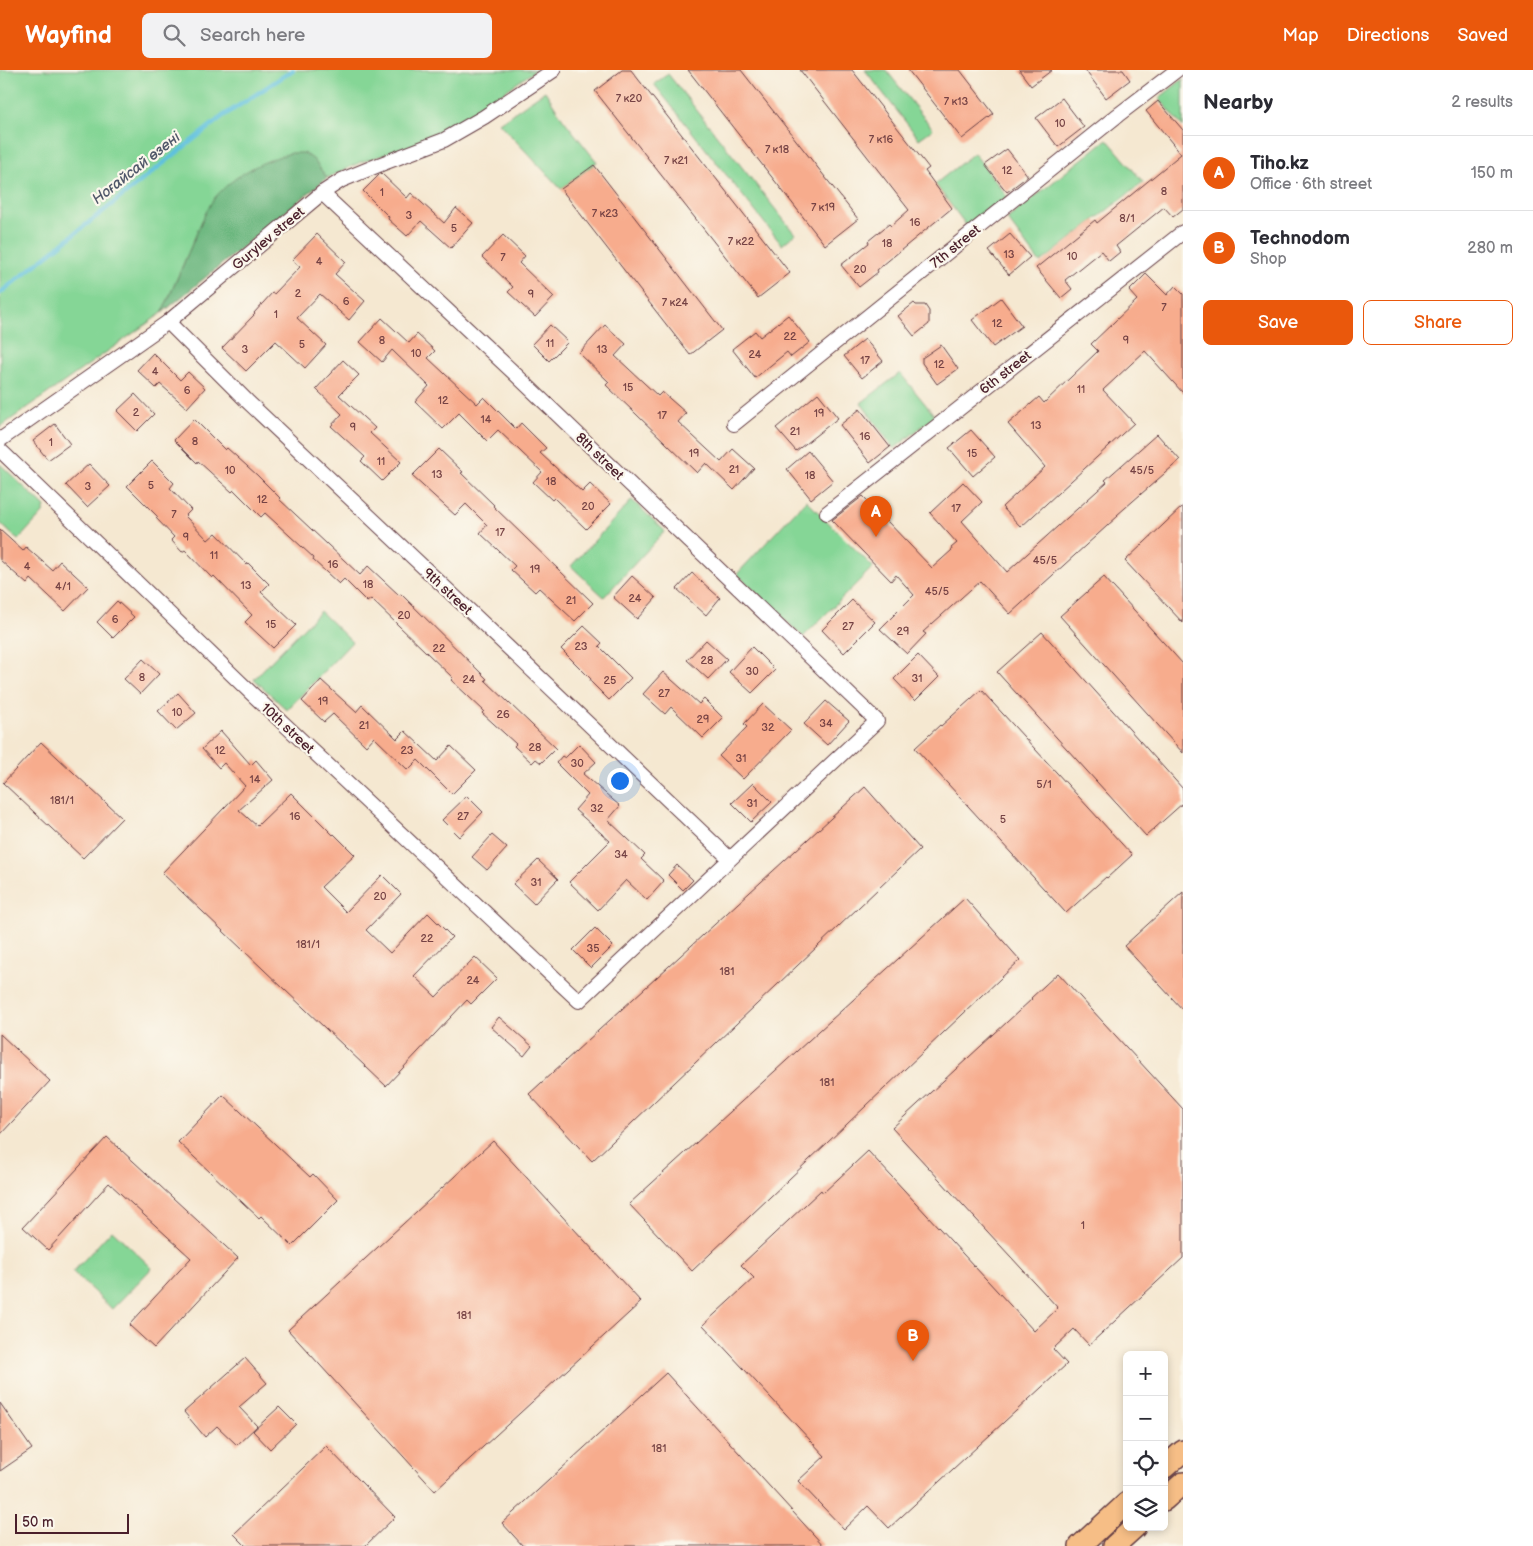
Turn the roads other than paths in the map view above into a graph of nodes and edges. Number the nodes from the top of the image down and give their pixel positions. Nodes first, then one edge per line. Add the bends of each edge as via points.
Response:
1 (554, 70) edge
2 (1177, 70) edge
3 (322, 193) junction
4 (1183, 232) edge
5 (168, 322) junction
6 (734, 424) dead end
7 (0, 440) edge
8 (0, 450) edge
9 (827, 513) dead end
10 (729, 858) junction
11 (1183, 1451) edge
12 (1168, 1464) edge
13 (1183, 1483) edge
14 (1168, 1496) edge
15 (1123, 1507) edge
16 (1131, 1531) edge
17 (1080, 1546) edge
18 (1114, 1546) edge

1 - 3 street, Gurylev street via 444,140 342,180
2 - 6 street, 7th street
3 - 5 street, Gurylev street
3 - 10 street, 8th street via 877,721
4 - 9 street, 6th street
5 - 7 street, Gurylev street
5 - 10 street, 9th street
8 - 10 street, 10th street via 578,1002
11 - 12 main road
13 - 14 main road
15 - 17 main road
16 - 18 main road

